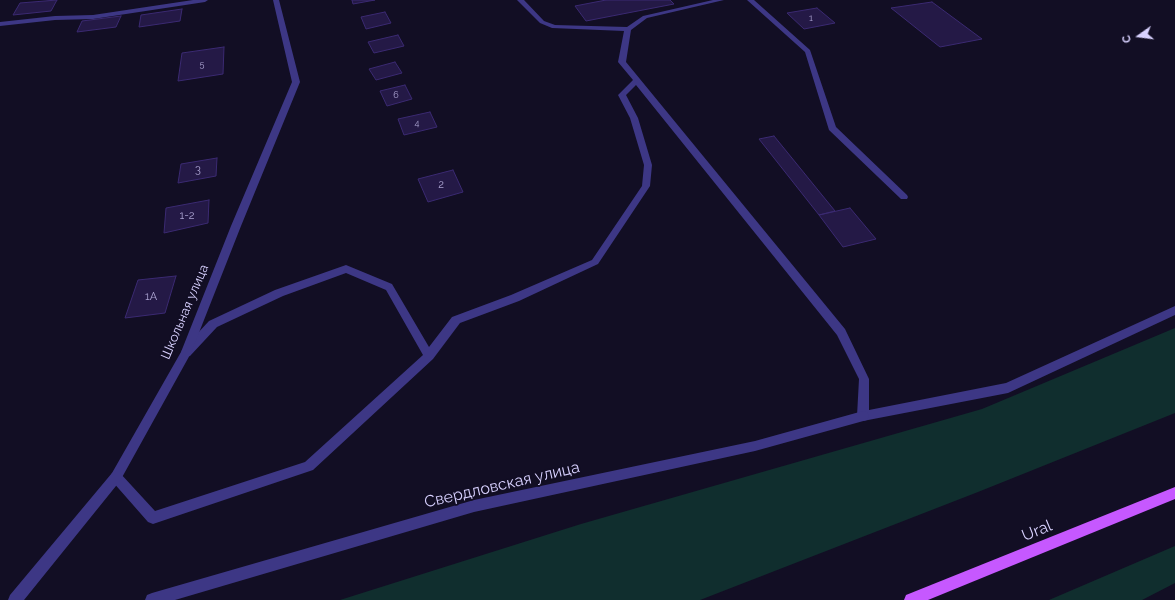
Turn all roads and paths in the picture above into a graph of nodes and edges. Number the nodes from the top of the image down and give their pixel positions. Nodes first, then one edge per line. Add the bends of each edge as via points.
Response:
1 (205, 0) edge
2 (276, 0) edge
3 (520, 0) edge
4 (721, 0) edge
5 (750, 0) edge
6 (0, 24) edge
7 (628, 30) junction
8 (637, 80) junction
9 (904, 197) dead end
10 (1175, 310) edge
11 (186, 353) junction
12 (429, 356) junction
13 (863, 416) junction
14 (116, 477) junction
15 (1175, 493) edge
16 (15, 600) edge
17 (152, 600) edge
18 (911, 600) edge

1 - 6 street via 93,17
2 - 11 street, Школьная улица via 296,82
3 - 7 street via 542,22 554,27
4 - 7 street via 645,17
5 - 9 street via 808,51 832,128
7 - 8 street via 622,62
8 - 12 street via 622,95 634,118 648,165 646,186 595,262 515,298 456,320
8 - 13 street via 841,332 864,379
10 - 13 street, Свердловская улица via 1008,388
11 - 12 street via 212,324 279,293 346,269 389,287
11 - 14 street, Школьная улица
12 - 14 street via 309,466 153,518
13 - 17 street, Свердловская улица via 755,446 474,506
14 - 16 street, Школьная улица
15 - 18 main road, Ural

